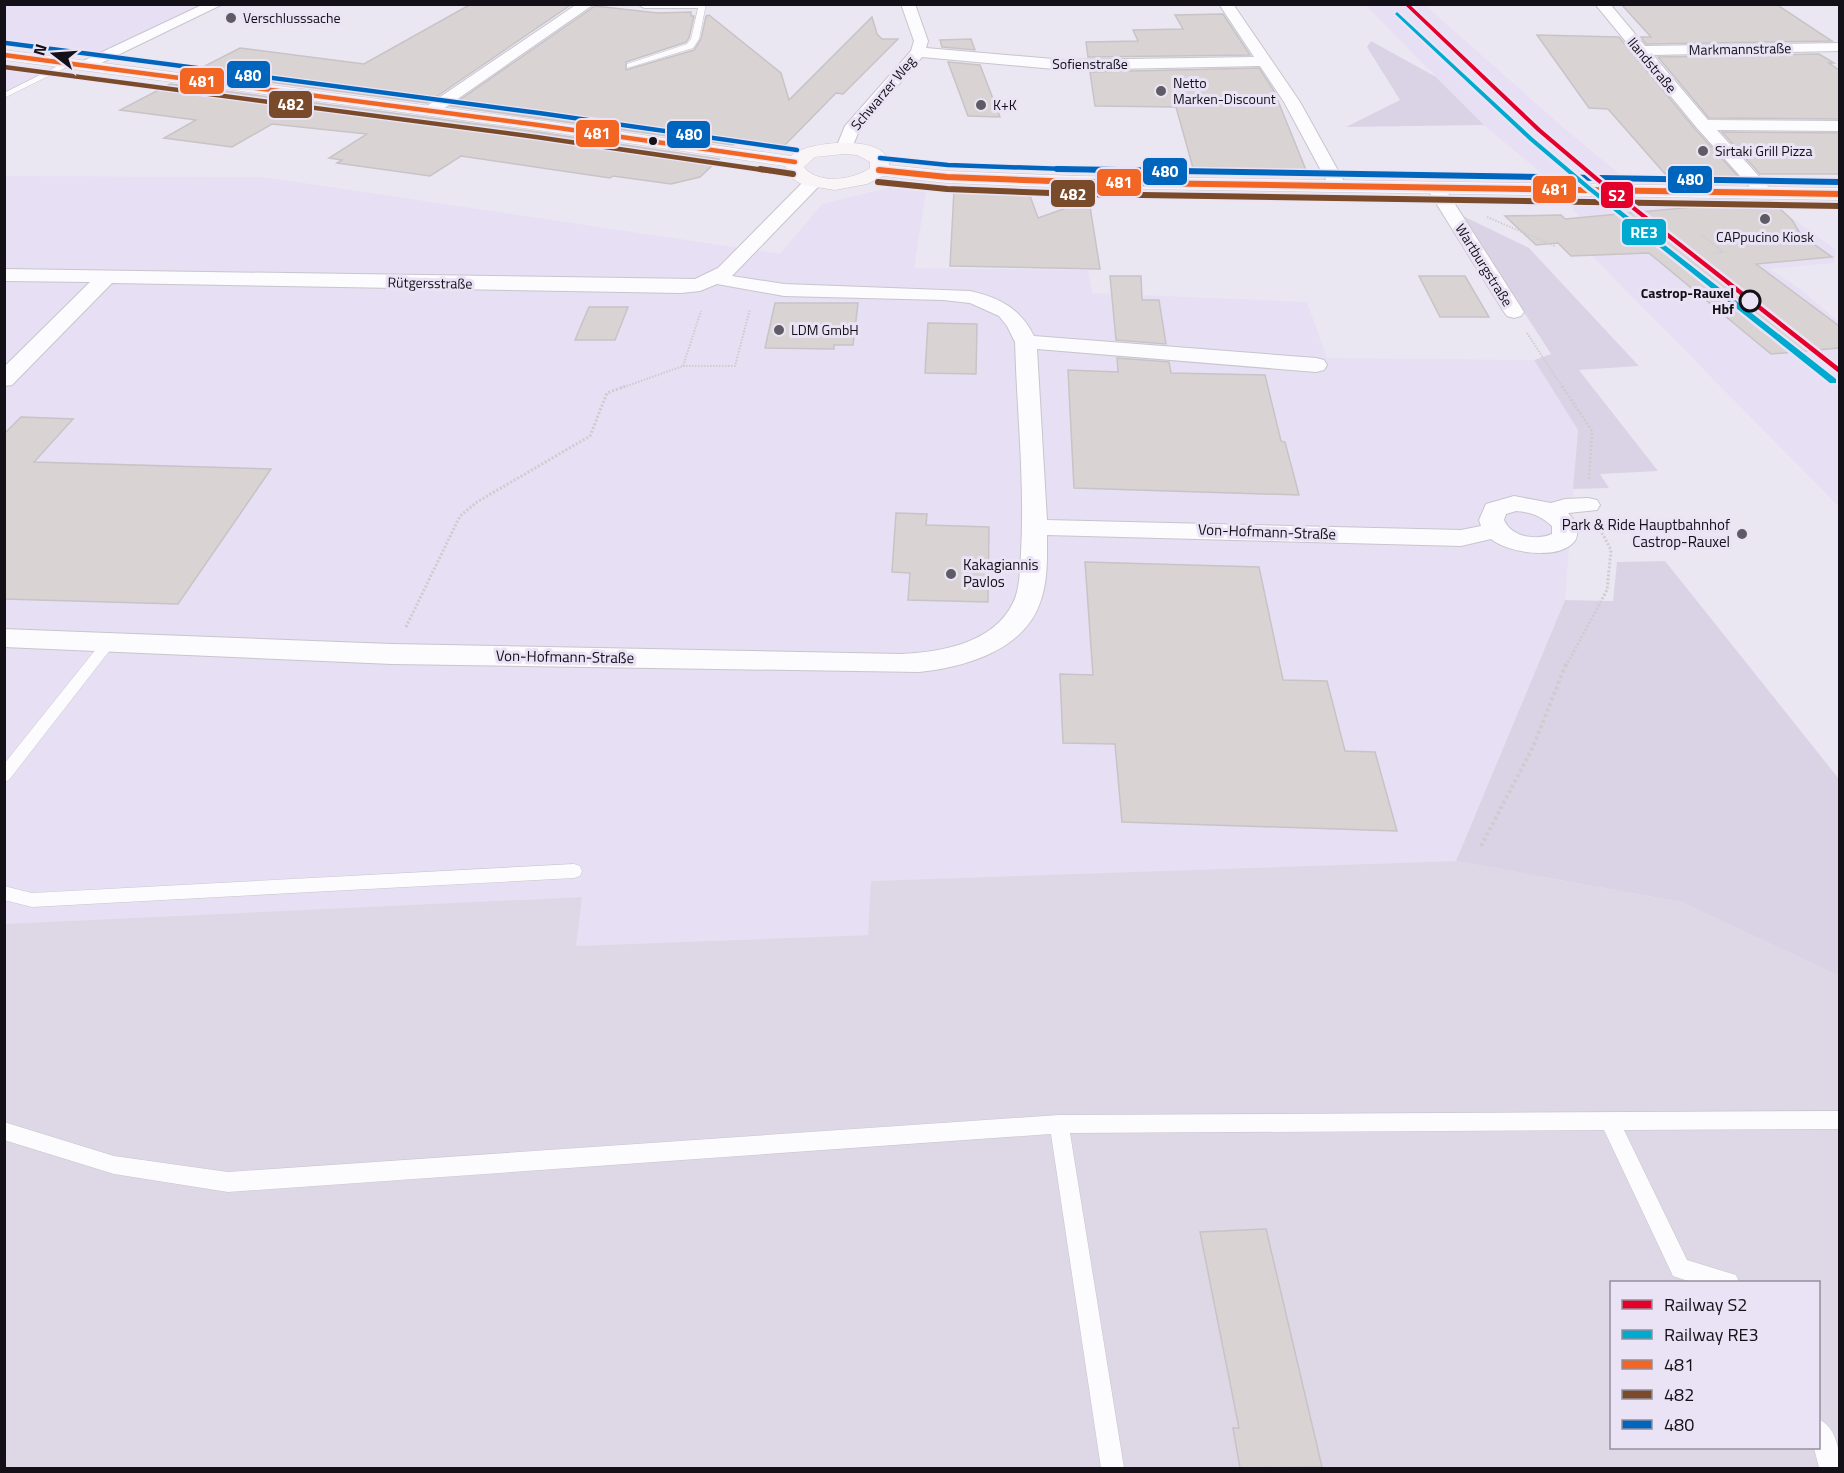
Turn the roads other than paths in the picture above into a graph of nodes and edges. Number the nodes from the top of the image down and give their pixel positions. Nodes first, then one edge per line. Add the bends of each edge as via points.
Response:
1 (216, 4) edge
2 (587, 4) edge
3 (644, 4) edge
4 (701, 4) edge
5 (908, 4) edge
6 (1226, 4) edge
7 (1602, 4) edge
8 (1839, 47) edge
9 (1640, 51) junction
10 (918, 52) junction
11 (4, 55) edge
12 (1263, 61) junction
13 (79, 64) junction
14 (630, 66) dead end
15 (4, 96) edge
16 (430, 111) junction
17 (1703, 125) junction
18 (1839, 126) edge
19 (844, 148) junction
20 (795, 162) junction
21 (879, 170) junction
22 (813, 182) junction
23 (1337, 185) junction
24 (1435, 188) junction
25 (1765, 193) junction
26 (1839, 194) edge
27 (4, 275) edge
28 (107, 278) junction
29 (716, 278) junction
30 (1514, 312) road end
31 (1026, 342) junction
32 (1316, 365) dead end
33 (4, 380) edge
34 (1588, 505) road end
35 (1550, 512) junction
36 (1036, 527) junction
37 (1497, 530) junction
38 (4, 638) edge
39 (109, 642) junction
40 (4, 776) edge
41 (574, 871) dead end
42 (4, 893) edge
43 (1839, 1120) edge
44 (1610, 1121) junction
45 (1059, 1124) junction
46 (4, 1131) edge
47 (1726, 1281) edge
48 (1820, 1433) edge
49 (1113, 1468) edge
50 (1830, 1468) edge

1 - 13 street
2 - 16 street
3 - 4 street
4 - 14 lane via 695,39 690,46
5 - 10 street, Schwarzer Weg via 921,41
6 - 12 street
7 - 9 street, Ilandstraße
8 - 9 street, Markmannstraße
9 - 17 street, Ilandstraße
10 - 12 street, Sofienstraße via 1065,65
10 - 19 street, Schwarzer Weg via 851,130
11 - 13 main road
12 - 23 street via 1292,102
13 - 15 lane
13 - 16 main road
16 - 20 main road
17 - 18 street
17 - 25 street, Ilandstraße
19 - 20 main road via 818,150
19 - 21 main road via 876,157
20 - 22 main road via 796,173
21 - 22 main road via 867,179 853,182
21 - 23 main road via 1022,180
22 - 29 street, Rütgersstraße
23 - 24 main road
24 - 25 main road
24 - 30 street, Wartburgstraße
25 - 26 main road
27 - 28 street, Rütgersstraße
28 - 29 street, Rütgersstraße via 681,287
28 - 33 street
29 - 31 street, Von-Hofmann-Straße via 756,287 959,296 1005,312 1018,324
31 - 32 street
31 - 36 street, Von-Hofmann-Straße
34 - 35 street via 1564,506
35 - 37 street via 1526,503 1503,505 1491,515
35 - 37 street via 1559,518 1566,532 1564,538 1550,546 1515,542
36 - 37 street, Von-Hofmann-Straße via 1461,538
36 - 39 street, Von-Hofmann-Straße via 1030,590 1025,608 1011,626 977,651 926,663 392,654
38 - 39 street, Von-Hofmann-Straße
39 - 40 lane
41 - 42 lane via 32,900
43 - 44 lane
44 - 45 lane
44 - 47 lane via 1680,1269
45 - 46 lane via 228,1182 114,1165
45 - 49 lane
48 - 50 lane

